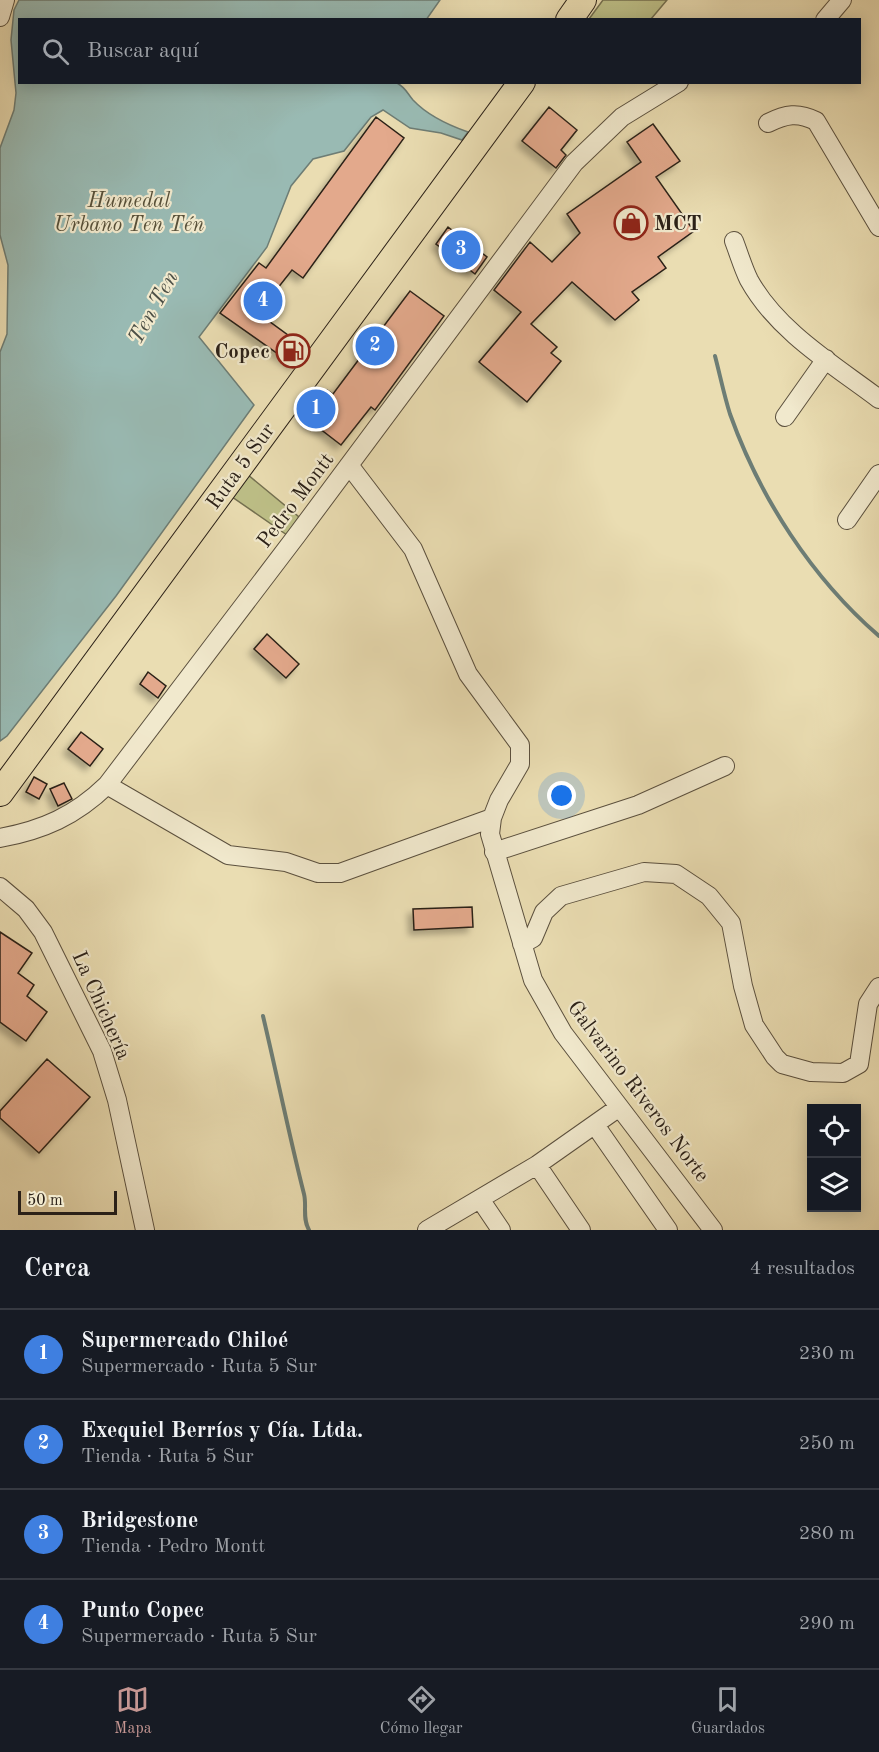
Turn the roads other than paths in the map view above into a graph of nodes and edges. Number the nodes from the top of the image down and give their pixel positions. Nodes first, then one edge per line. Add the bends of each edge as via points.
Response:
1 (5, 0) edge
2 (583, 0) edge
3 (842, 0) edge
4 (0, 17) edge
5 (570, 18) edge
6 (827, 18) edge
7 (521, 84) edge
8 (676, 84) edge
9 (768, 123) dead end
10 (879, 227) edge
11 (734, 241) dead end
12 (826, 359) junction
13 (879, 399) edge
14 (785, 417) dead end
15 (349, 465) junction
16 (879, 474) edge
17 (847, 520) dead end
18 (725, 766) dead end
19 (106, 784) junction
20 (0, 793) edge
21 (492, 818) junction
22 (0, 838) edge
23 (494, 852) junction
24 (0, 887) edge
25 (522, 944) junction
26 (879, 987) edge
27 (618, 1108) junction
28 (595, 1125) junction
29 (537, 1165) junction
30 (480, 1199) junction
31 (145, 1230) edge
32 (427, 1230) edge
33 (501, 1230) edge
34 (581, 1230) edge
35 (668, 1230) edge
36 (713, 1230) edge

1 - 4 street
2 - 5 highway
3 - 6 street
7 - 20 highway, Ruta 5 Sur
8 - 15 street, Pedro Montt via 622,117 574,163
9 - 10 street via 796,114 816,121
11 - 12 street via 749,280 773,313
12 - 13 street
12 - 14 street
15 - 19 street, Pedro Montt
15 - 21 street, Galvarino Riveros Norte via 413,549 468,674 520,745 520,764
16 - 17 street
18 - 23 street via 638,805
19 - 21 street via 228,855 286,862 318,873 340,873
19 - 22 street, Pedro Montt via 82,807 54,824
21 - 23 street, Galvarino Riveros Norte
23 - 25 street, Galvarino Riveros Norte
24 - 31 street, La Chichería via 26,909 44,932 102,1051 117,1100
25 - 26 street via 533,938 544,912 561,896 644,872 676,874 709,896 731,923 743,986 760,1038 782,1064 811,1072 843,1073 859,1064 868,1004
25 - 27 street, Galvarino Riveros Norte via 533,980 563,1033
27 - 28 street
27 - 36 street, Galvarino Riveros Norte
28 - 29 street
28 - 35 street
29 - 30 street
29 - 34 street
30 - 32 street
30 - 33 street

